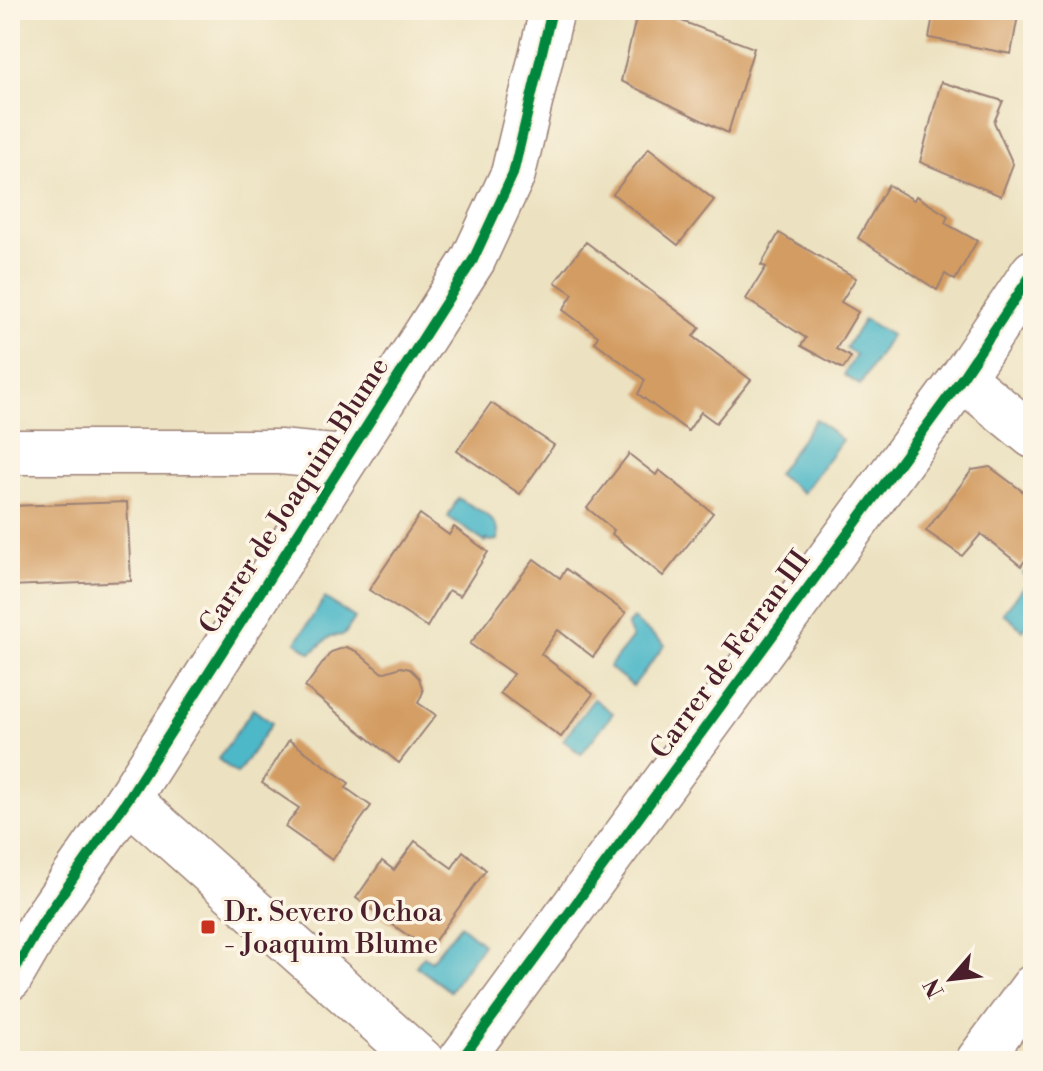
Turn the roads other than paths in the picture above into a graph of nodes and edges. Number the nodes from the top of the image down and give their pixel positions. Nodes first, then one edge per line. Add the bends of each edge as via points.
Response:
1 (552, 10) edge
2 (1033, 272) edge
3 (962, 378) junction
4 (1033, 436) edge
5 (10, 452) edge
6 (344, 458) junction
7 (128, 799) junction
8 (10, 978) edge
9 (1033, 987) edge
10 (422, 1061) edge
11 (460, 1061) edge
12 (978, 1061) edge

1 - 6 street, Carrer de Joaquim Blume via 513,174 473,260
2 - 3 street, Carrer de Ferran III
3 - 4 street
3 - 11 street, Carrer de Ferran III
5 - 6 street via 279,452
6 - 7 street, Carrer de Joaquim Blume
7 - 8 street, Carrer de Joaquim Blume
7 - 10 street
9 - 12 street

